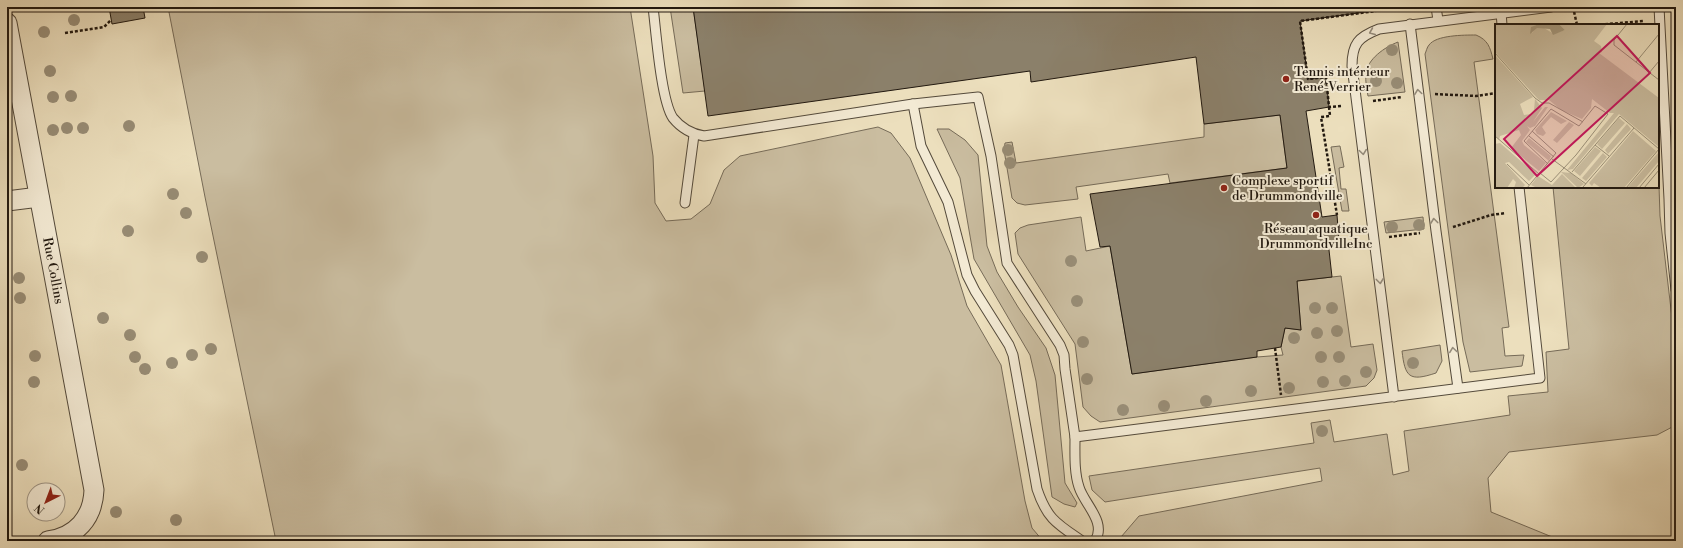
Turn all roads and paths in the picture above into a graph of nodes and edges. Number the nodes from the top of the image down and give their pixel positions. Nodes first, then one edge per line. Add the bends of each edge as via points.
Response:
1 (653, 7) edge
2 (1436, 7) edge
3 (1551, 7) edge
4 (1573, 7) edge
5 (1658, 7) edge
6 (1379, 10) dead end
7 (1500, 12) junction
8 (1660, 19) junction
9 (111, 20) dead end
10 (1438, 20) junction
11 (7, 23) edge
12 (1410, 24) junction
13 (1502, 24) edge
14 (1577, 24) edge
15 (1606, 24) edge
16 (65, 33) dead end
17 (1495, 93) edge
18 (1418, 95) junction
19 (1356, 103) junction
20 (913, 104) junction
21 (1329, 107) junction
22 (694, 135) junction
23 (1519, 188) edge
24 (39, 197) junction
25 (7, 201) edge
26 (685, 203) dead end
27 (1337, 215) dead end
28 (1491, 215) dead end
29 (1436, 231) junction
30 (1375, 239) junction
31 (1676, 290) edge
32 (1275, 348) dead end
33 (1458, 388) junction
34 (1394, 397) junction
35 (1282, 399) dead end
36 (1075, 438) junction
37 (48, 541) edge
38 (1082, 541) edge
39 (1095, 541) edge

1 - 22 lane via 666,101 673,118
2 - 10 lane
3 - 7 lane
4 - 14 path
5 - 8 lane
6 - 21 path via 1300,21 1308,79 1326,77
7 - 10 lane
7 - 13 lane
8 - 15 path
8 - 31 lane via 1670,233
9 - 16 path via 104,27
10 - 12 lane
11 - 24 street, Rue Collins
18 -> 12 lane
12 -> 19 lane via 1378,29 1358,41 1352,51
17 - 18 path via 1476,96
18 - 19 path
29 -> 18 lane
19 - 21 path
19 -> 30 lane
20 - 22 lane via 704,136
20 - 36 lane via 978,97 991,156 1007,263 1064,355
20 - 38 lane via 921,146 948,202 967,275 1013,355 1042,505 1054,522
21 - 27 path via 1330,116 1322,117
22 - 26 lane
23 - 33 lane via 1540,378
24 - 25 street
24 - 37 street, Rue Collins via 93,480 94,500 88,517 68,534
28 - 29 path
29 - 30 path
33 -> 29 lane
30 -> 34 lane
32 - 35 path
33 - 34 lane
34 - 36 lane
36 - 39 lane via 1079,488 1097,519 1099,531

